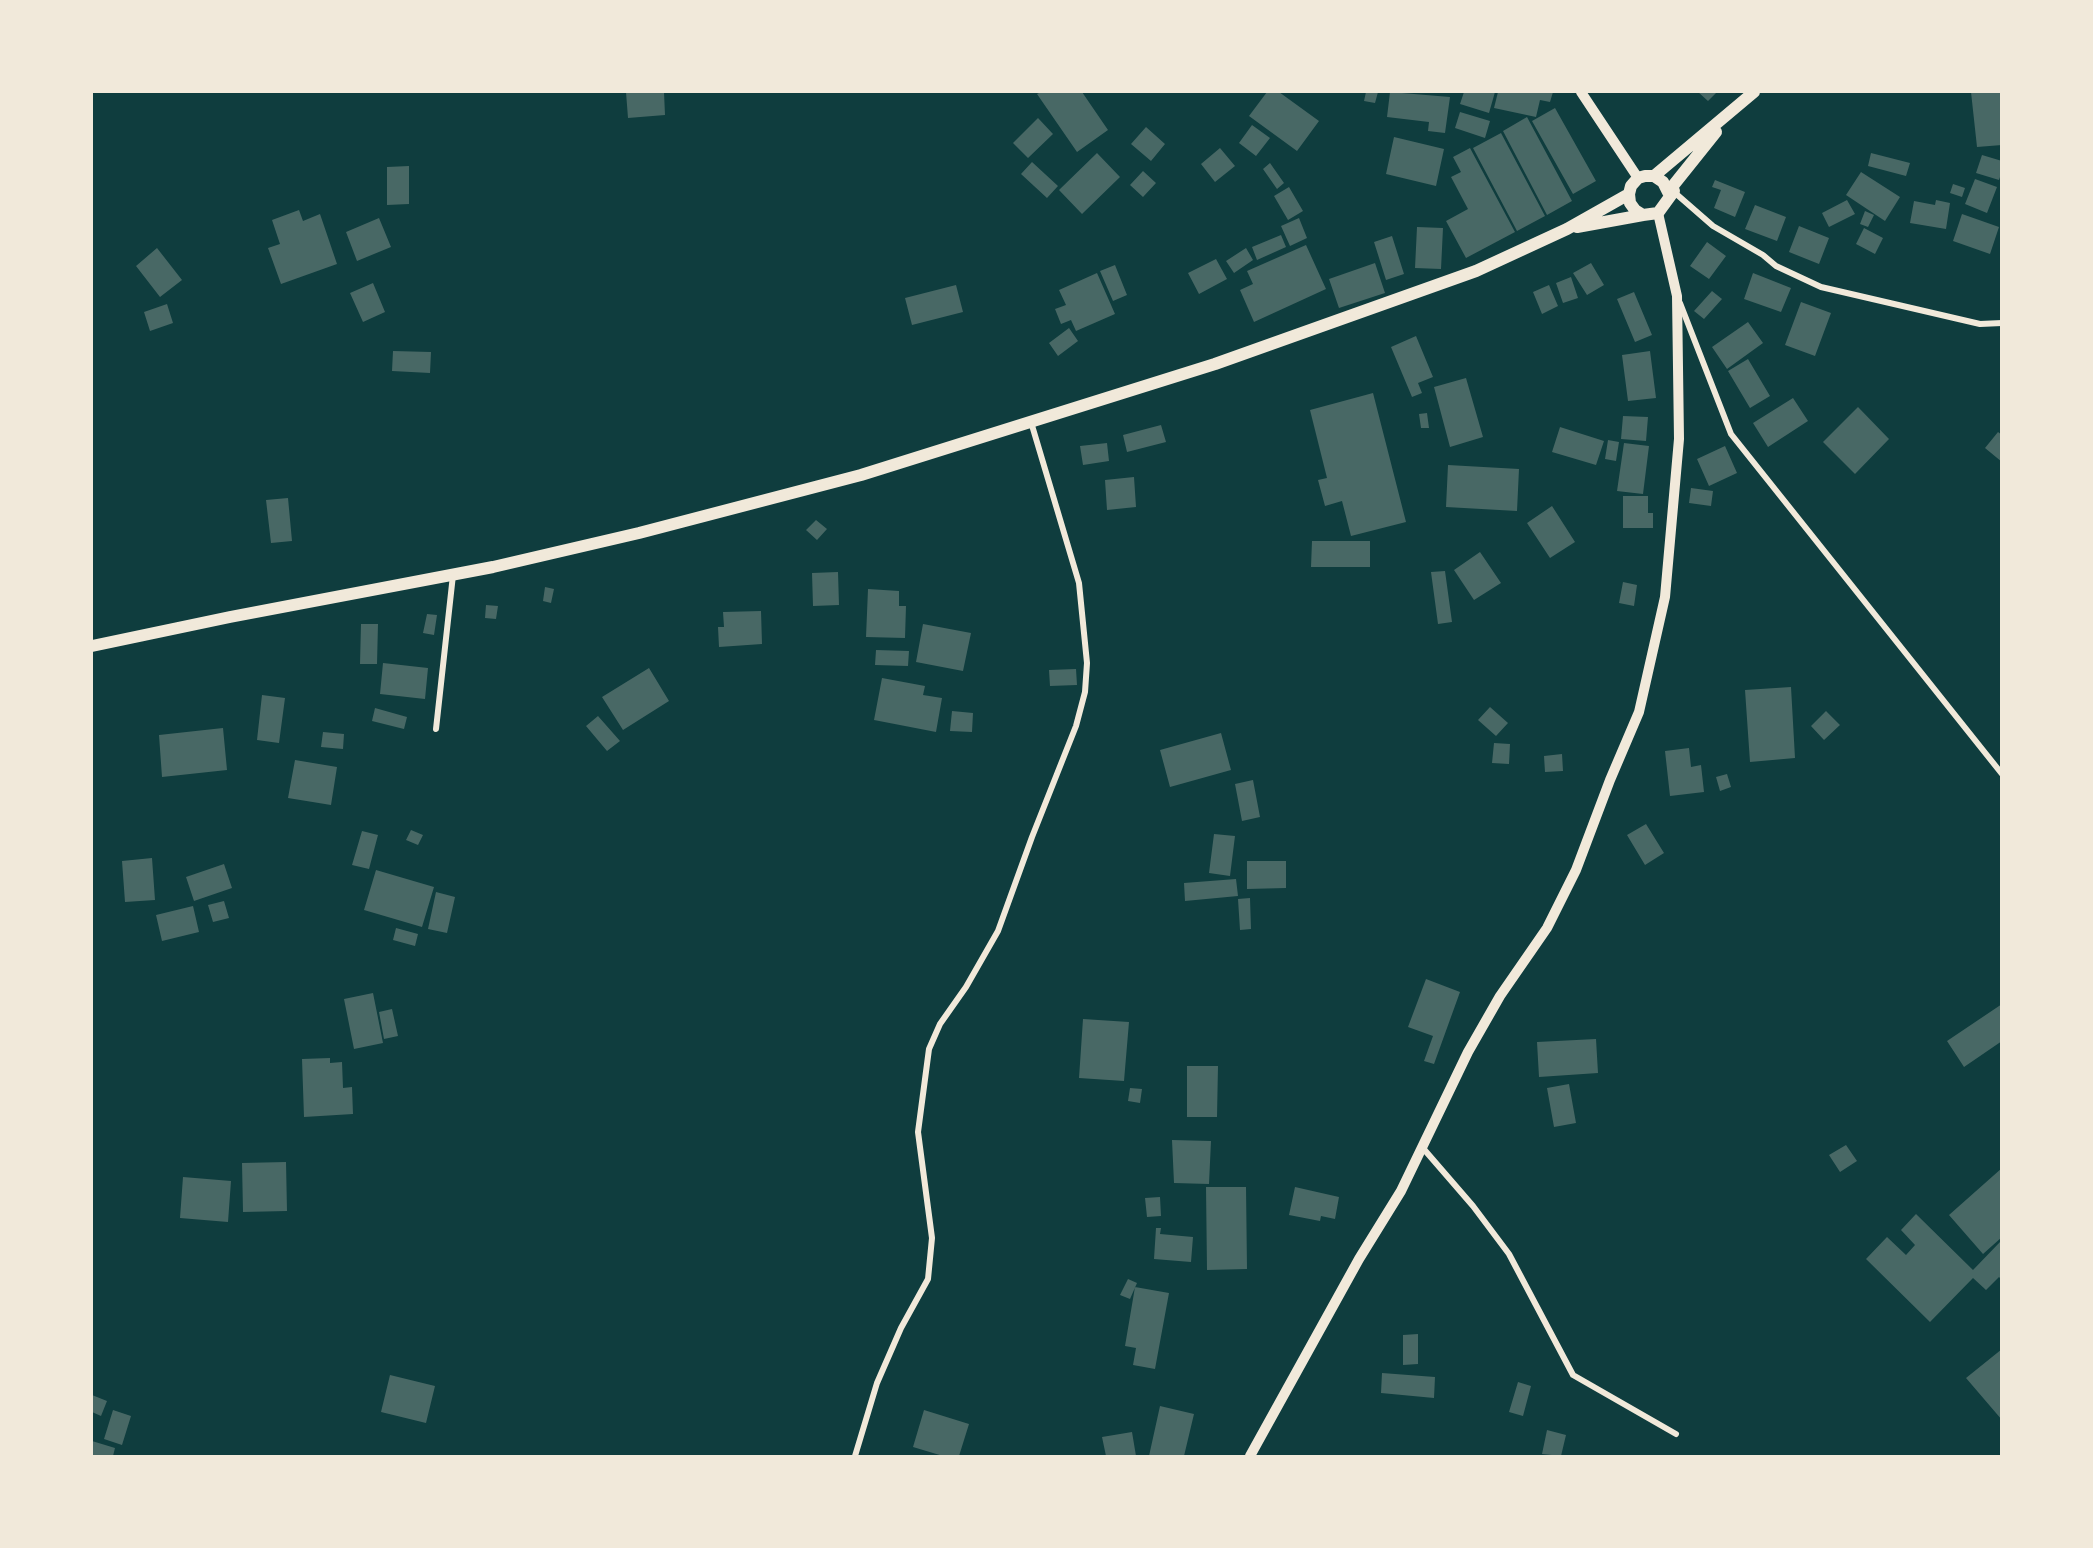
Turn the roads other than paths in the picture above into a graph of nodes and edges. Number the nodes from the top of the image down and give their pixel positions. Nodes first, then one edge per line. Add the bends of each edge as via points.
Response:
1 (1581, 92) edge
2 (1754, 92) edge
3 (1734, 110) junction
4 (1654, 176) junction
5 (1638, 178) junction
6 (1671, 191) junction
7 (1629, 194) junction
8 (1658, 213) junction
9 (1643, 215) junction
10 (1567, 229) junction
11 (1677, 296) junction
12 (2001, 322) edge
13 (1031, 422) junction
14 (453, 574) junction
15 (92, 646) edge
16 (436, 729) dead end
17 (2001, 774) edge
18 (1422, 1147) junction
19 (1676, 1434) dead end
20 (855, 1456) edge
21 (1250, 1456) edge

1 - 5 street
2 - 3 main road
3 - 4 main road
3 - 6 main road
4 - 5 main road
4 - 6 main road
5 - 7 main road
6 - 8 main road
6 - 12 street via 1713,226 1776,266 1821,287 1980,324
7 - 9 main road via 1630,203
7 - 10 main road
8 - 9 main road
8 - 11 street
9 - 10 main road
10 - 13 main road via 1476,271 1215,364
11 - 17 street via 1731,434
11 - 18 street via 1679,439 1665,597 1639,712 1576,870 1547,928 1500,996 1468,1052
13 - 14 main road via 850,478 639,533
13 - 20 street via 1079,584 1087,663 1085,693 998,931 940,1024 929,1049 918,1132 932,1238 928,1279 877,1383
14 - 15 main road
14 - 16 street
18 - 19 street via 1509,1254 1573,1376
18 - 21 street via 1401,1191

